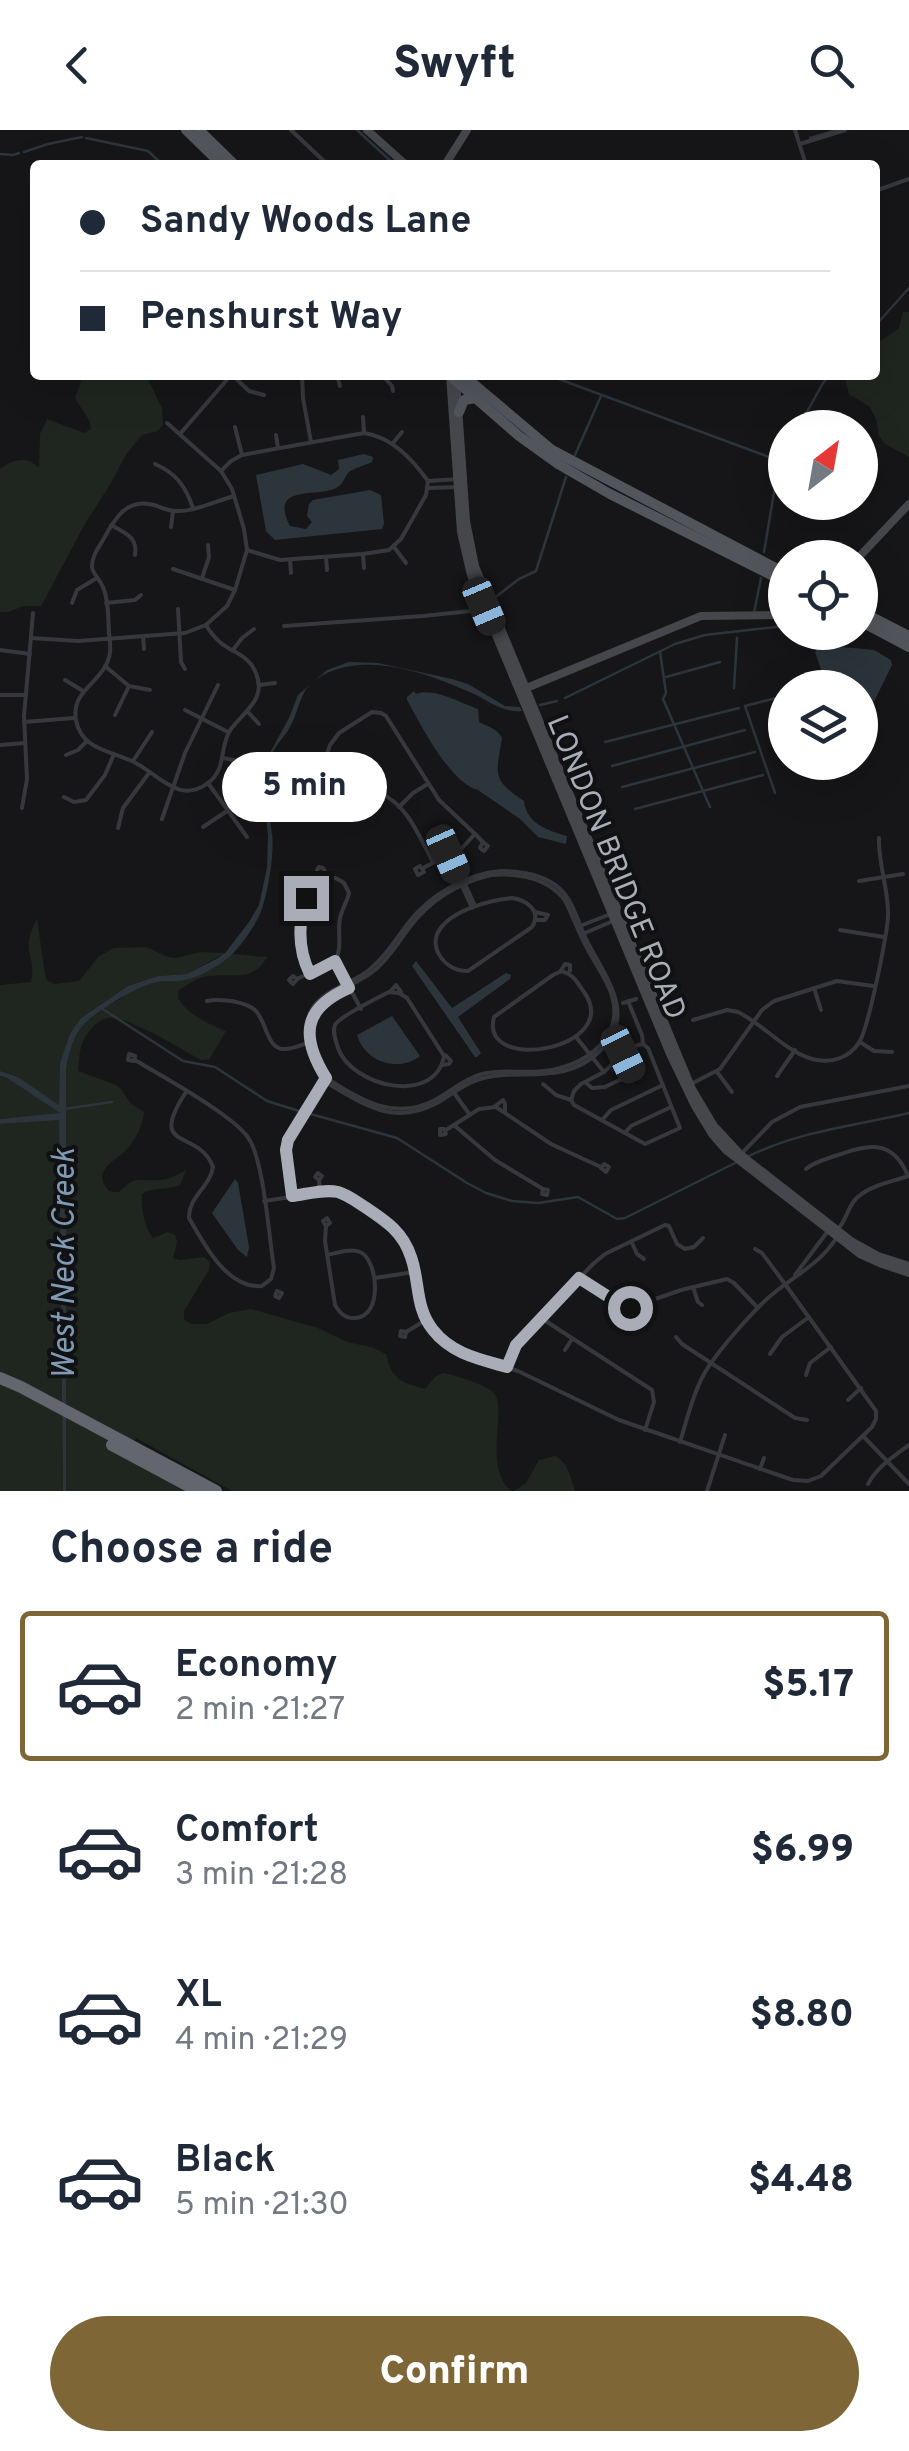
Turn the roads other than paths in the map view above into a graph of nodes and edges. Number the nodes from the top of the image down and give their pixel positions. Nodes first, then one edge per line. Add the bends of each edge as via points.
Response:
1 (186, 130) edge
2 (199, 130) edge
3 (291, 130) edge
4 (367, 130) edge
5 (466, 130) edge
6 (796, 130) edge
7 (845, 130) edge
8 (800, 144) junction
9 (217, 160) edge
10 (230, 160) edge
11 (323, 160) edge
12 (400, 160) edge
13 (450, 160) edge
14 (805, 160) edge
15 (909, 179) edge
16 (880, 189) edge
17 (228, 380) edge
18 (237, 380) edge
19 (302, 380) edge
20 (338, 380) edge
21 (387, 380) edge
22 (454, 380) edge
23 (455, 380) edge
24 (458, 380) edge
25 (459, 380) edge
26 (340, 386) dead end
27 (393, 391) dead end
28 (264, 395) dead end
29 (476, 398) junction
30 (459, 412) junction
31 (363, 417) dead end
32 (167, 423) dead end
33 (235, 427) dead end
34 (402, 432) dead end
35 (364, 433) junction
36 (180, 434) junction
37 (276, 435) dead end
38 (311, 442) junction
39 (393, 443) junction
40 (278, 448) junction
41 (242, 455) junction
42 (156, 464) dead end
43 (221, 470) junction
44 (461, 483) junction
45 (428, 485) junction
46 (130, 494) dead end
47 (234, 496) junction
48 (909, 504) edge
49 (133, 505) junction
50 (193, 508) junction
51 (173, 511) junction
52 (111, 525) junction
53 (171, 527) dead end
54 (875, 540) edge
55 (208, 545) dead end
56 (394, 548) junction
57 (247, 550) junction
58 (363, 554) junction
59 (136, 555) dead end
60 (326, 557) junction
61 (290, 560) junction
62 (406, 563) dead end
63 (768, 564) edge
64 (364, 568) dead end
65 (174, 569) dead end
66 (327, 570) dead end
67 (290, 573) dead end
68 (768, 574) edge
69 (97, 578) junction
70 (202, 578) junction
71 (235, 590) junction
72 (141, 596) dead end
73 (72, 603) dead end
74 (106, 603) junction
75 (487, 605) junction
76 (178, 609) dead end
77 (33, 613) dead end
78 (768, 615) edge
79 (878, 620) edge
80 (206, 626) junction
81 (284, 626) dead end
82 (254, 630) dead end
83 (878, 631) edge
84 (178, 634) junction
85 (144, 636) junction
86 (909, 636) edge
87 (31, 638) junction
88 (109, 639) junction
89 (909, 647) edge
90 (144, 649) dead end
91 (0, 650) edge
92 (233, 650) junction
93 (30, 654) junction
94 (106, 666) junction
95 (185, 669) dead end
96 (66, 680) dead end
97 (259, 684) junction
98 (275, 684) dead end
99 (218, 685) dead end
100 (129, 686) junction
101 (150, 690) dead end
102 (522, 690) junction
103 (84, 691) junction
104 (26, 694) junction
105 (0, 695) edge
106 (185, 710) dead end
107 (248, 712) junction
108 (115, 715) dead end
109 (76, 718) junction
110 (203, 719) junction
111 (24, 722) junction
112 (259, 724) dead end
113 (152, 732) dead end
114 (228, 732) junction
115 (87, 741) junction
116 (26, 743) junction
117 (0, 745) edge
118 (114, 754) junction
119 (66, 755) dead end
120 (223, 758) junction
121 (133, 762) junction
122 (243, 762) dead end
123 (149, 773) junction
124 (208, 783) junction
125 (428, 784) junction
126 (173, 788) junction
127 (64, 797) dead end
128 (242, 801) dead end
129 (399, 807) junction
130 (22, 808) dead end
131 (227, 810) junction
132 (162, 819) dead end
133 (203, 826) dead end
134 (118, 828) dead end
135 (475, 834) junction
136 (248, 837) dead end
137 (879, 838) dead end
138 (483, 842) dead end
139 (449, 854) junction
140 (433, 862) junction
141 (423, 868) dead end
142 (903, 874) dead end
143 (327, 876) junction
144 (882, 878) junction
145 (318, 879) junction
146 (860, 881) dead end
147 (463, 883) junction
148 (473, 907) junction
149 (535, 912) junction
150 (616, 916) junction
151 (536, 920) junction
152 (579, 927) junction
153 (840, 930) dead end
154 (582, 935) junction
155 (884, 937) junction
156 (335, 961) junction
157 (310, 974) junction
158 (297, 980) dead end
159 (348, 986) junction
160 (874, 986) junction
161 (814, 988) junction
162 (636, 999) dead end
163 (207, 1001) dead end
164 (361, 1009) junction
165 (821, 1010) dead end
166 (693, 1020) dead end
167 (754, 1022) junction
168 (576, 1037) junction
169 (310, 1042) junction
170 (860, 1042) junction
171 (643, 1044) junction
172 (795, 1050) junction
173 (892, 1052) dead end
174 (623, 1054) junction
175 (592, 1056) junction
176 (134, 1060) dead end
177 (604, 1072) junction
178 (717, 1072) junction
179 (777, 1076) dead end
180 (324, 1078) junction
181 (586, 1083) junction
182 (543, 1084) dead end
183 (662, 1085) junction
184 (688, 1086) junction
185 (909, 1086) edge
186 (452, 1091) junction
187 (186, 1092) junction
188 (732, 1092) dead end
189 (570, 1100) junction
190 (671, 1108) junction
191 (470, 1114) junction
192 (602, 1120) junction
193 (455, 1126) junction
194 (446, 1130) dead end
195 (625, 1133) junction
196 (740, 1154) junction
197 (601, 1167) dead end
198 (806, 1170) dead end
199 (909, 1176) edge
200 (319, 1180) dead end
201 (543, 1189) dead end
202 (320, 1192) junction
203 (291, 1196) junction
204 (264, 1201) junction
205 (326, 1226) dead end
206 (834, 1233) junction
207 (703, 1238) dead end
208 (631, 1242) junction
209 (754, 1248) dead end
210 (327, 1255) junction
211 (644, 1259) dead end
212 (909, 1270) edge
213 (414, 1272) junction
214 (795, 1276) junction
215 (373, 1278) junction
216 (579, 1278) junction
217 (268, 1283) junction
218 (785, 1284) junction
219 (693, 1287) junction
220 (276, 1292) dead end
221 (617, 1294) dead end
222 (612, 1299) junction
223 (702, 1306) dead end
224 (758, 1308) junction
225 (809, 1317) junction
226 (540, 1318) junction
227 (426, 1320) junction
228 (406, 1332) dead end
229 (676, 1337) dead end
230 (572, 1339) junction
231 (831, 1348) junction
232 (565, 1350) dead end
233 (770, 1354) dead end
234 (712, 1364) junction
235 (507, 1367) junction
236 (806, 1375) dead end
237 (0, 1378) edge
238 (0, 1386) edge
239 (861, 1388) junction
240 (848, 1400) dead end
241 (807, 1420) dead end
242 (645, 1430) junction
243 (725, 1436) dead end
244 (863, 1436) junction
245 (680, 1442) junction
246 (909, 1445) edge
247 (129, 1449) junction
248 (719, 1455) junction
249 (764, 1458) dead end
250 (888, 1460) junction
251 (760, 1469) junction
252 (868, 1484) dead end
253 (908, 1484) edge
254 (198, 1491) edge
255 (216, 1491) edge
256 (707, 1491) edge
257 (906, 1491) edge

1 - 9 main road
2 - 10 main road
3 - 11 street
4 - 12 main road
5 - 13 main road
6 - 8 street
7 - 8 street
8 - 14 street
15 - 16 street
17 - 36 street
18 - 28 street
19 - 38 street
20 - 26 street
21 - 27 street
22 - 44 main road, LONDON BRIDGE ROAD
23 - 30 main road, LONDON BRIDGE ROAD
24 - 29 main road
25 - 63 main road via 552,450
29 - 30 main road via 464,400
29 - 68 main road via 558,464
30 - 44 main road, LONDON BRIDGE ROAD
31 - 35 street
32 - 36 street
33 - 41 street
34 - 39 street
35 - 38 street
35 - 39 street
36 - 43 street
37 - 40 street
38 - 40 street
39 - 45 street
40 - 41 street
41 - 43 street
42 - 50 street via 182,483
43 - 47 street
44 - 45 street
44 - 75 main road, LONDON BRIDGE ROAD
45 - 56 street
46 - 49 street
47 - 50 street
47 - 57 street
48 - 54 main road
49 - 51 street
49 - 52 street
50 - 51 street
51 - 53 street
52 - 59 street via 134,539
52 - 69 street via 92,564
55 - 70 street
56 - 58 street
56 - 62 street
57 - 61 street
57 - 71 street
58 - 60 street
58 - 64 street
60 - 61 street
60 - 66 street
61 - 67 street
65 - 70 street
69 - 73 street via 77,590
69 - 74 street
70 - 71 street
71 - 80 street
72 - 74 street
74 - 88 street
75 - 81 street
75 - 102 main road, LONDON BRIDGE ROAD
76 - 84 street
77 - 87 street
78 - 102 main road via 701,616
79 - 86 main road
80 - 84 street
80 - 92 street
82 - 92 street
83 - 89 main road
84 - 85 street
84 - 95 street
85 - 88 street
85 - 90 street
87 - 88 street
87 - 93 street
88 - 94 street
91 - 93 street
92 - 97 street via 250,662
93 - 104 street
94 - 100 street
94 - 103 street
96 - 103 street
97 - 98 street
97 - 107 street
99 - 110 street
100 - 101 street
100 - 108 street
102 - 150 main road, LONDON BRIDGE ROAD
103 - 109 street
104 - 105 street
104 - 111 street
106 - 110 street
107 - 112 street
107 - 114 street
109 - 111 street
109 - 115 street
110 - 114 street
110 - 126 street
111 - 116 street
113 - 121 street
114 - 120 street
115 - 118 street
115 - 119 street
116 - 117 street
116 - 130 street
118 - 121 street
118 - 127 street via 86,800
120 - 122 street
120 - 124 street
121 - 123 street
123 - 126 street
123 - 134 street
124 - 126 street via 188,791
124 - 131 street
125 - 129 street
125 - 129 street via 384,714 372,712 338,733 319,778 322,790 372,790
125 - 135 street
126 - 132 street
128 - 131 street
129 - 140 street
131 - 133 street
131 - 136 street
135 - 138 street
135 - 139 street
137 - 144 street
139 - 140 street
139 - 147 street
140 - 141 street
142 - 144 street
143 - 145 street
143 - 145 street via 319,867
143 - 156 street via 342,880 349,893
144 - 146 street
144 - 155 street
145 - 157 street via 300,924
147 - 148 street
147 - 152 street via 501,871 544,879 563,892
147 - 159 street via 426,904 381,960
148 - 149 street via 512,898
148 - 151 street via 444,924 436,938 436,949 458,972 471,970
149 - 151 street
149 - 151 street via 548,914
150 - 152 street
150 - 154 street
150 - 184 main road, LONDON BRIDGE ROAD
152 - 154 street
153 - 155 street
154 - 175 street via 617,1004 613,1032
155 - 160 street
156 - 157 street
156 - 159 street
157 - 158 street
159 - 164 street
159 - 169 street via 316,1004 307,1023
160 - 161 street via 842,981
160 - 170 street
161 - 165 street
161 - 167 street via 774,1001
162 - 171 street via 625,1002
163 - 169 street via 253,1008 278,1048
164 - 164 street via 334,1028 347,1064 395,1087 420,1082 442,1065 444,1054 401,994 390,992
166 - 167 street via 730,1010
167 - 172 street
167 - 178 street
168 - 168 street via 542,1048 512,1048 492,1027 500,1011 560,972 570,974 589,1000 587,1024
168 - 175 street
169 - 180 street
170 - 172 street via 828,1061
170 - 173 street via 874,1052
171 - 174 street
171 - 183 street
172 - 179 street
174 - 177 street
174 - 181 street via 636,1072 600,1088
175 - 177 street
175 - 186 street via 553,1074 498,1075
176 - 187 street
177 - 181 street
178 - 184 street
178 - 188 street
180 - 186 street via 361,1104 391,1113 422,1109
180 - 203 street via 283,1143
181 - 189 street
182 - 189 street
183 - 190 street
183 - 192 street
184 - 196 main road, LONDON BRIDGE ROAD
184 - 206 main road, LONDON BRIDGE ROAD via 726,1150
185 - 196 street via 800,1107 772,1122
186 - 191 street
187 - 204 street via 245,1133 257,1157
187 - 217 street via 171,1128 207,1155 213,1170 191,1204 190,1222 230,1276 255,1287
189 - 192 street
190 - 195 street
190 - 195 street via 680,1128 645,1144
191 - 193 street
191 - 197 street via 494,1107
192 - 195 street
193 - 194 street
193 - 201 street
196 - 206 main road, LONDON BRIDGE ROAD
198 - 199 street via 873,1146 900,1160
199 - 206 street via 860,1194
200 - 202 street
202 - 203 street
202 - 213 street via 343,1194 394,1226
203 - 204 street
204 - 217 street via 274,1268
205 - 210 street
206 - 212 main road, LONDON BRIDGE ROAD via 872,1260
206 - 214 street
206 - 214 street via 820,1260
207 - 208 street via 685,1249 666,1224
208 - 211 street
208 - 216 street
209 - 218 street
210 - 215 street via 361,1252
210 - 215 street via 336,1308 346,1316 360,1319 369,1312
213 - 215 street
213 - 227 street
214 - 218 street
216 - 222 street
216 - 226 street
217 - 220 street
218 - 224 street
218 - 225 street
219 - 222 street via 634,1308
219 - 223 street
219 - 224 street via 730,1280
221 - 222 street
224 - 234 street
225 - 231 street
225 - 233 street
226 - 230 street
226 - 235 street
227 - 228 street
227 - 235 street via 456,1350
229 - 234 street
230 - 232 street
230 - 242 street via 652,1390
231 - 236 street via 812,1360
231 - 239 street
234 - 241 street
234 - 245 street
235 - 242 street
237 - 247 highway
238 - 247 highway
239 - 240 street
239 - 244 street via 877,1415
242 - 245 street
243 - 248 street
244 - 250 street
244 - 251 street via 813,1480 798,1482
245 - 248 street
246 - 250 street
247 - 254 highway
247 - 255 highway
248 - 251 street
248 - 256 street
249 - 251 street
250 - 252 street
250 - 253 street
253 - 257 street

